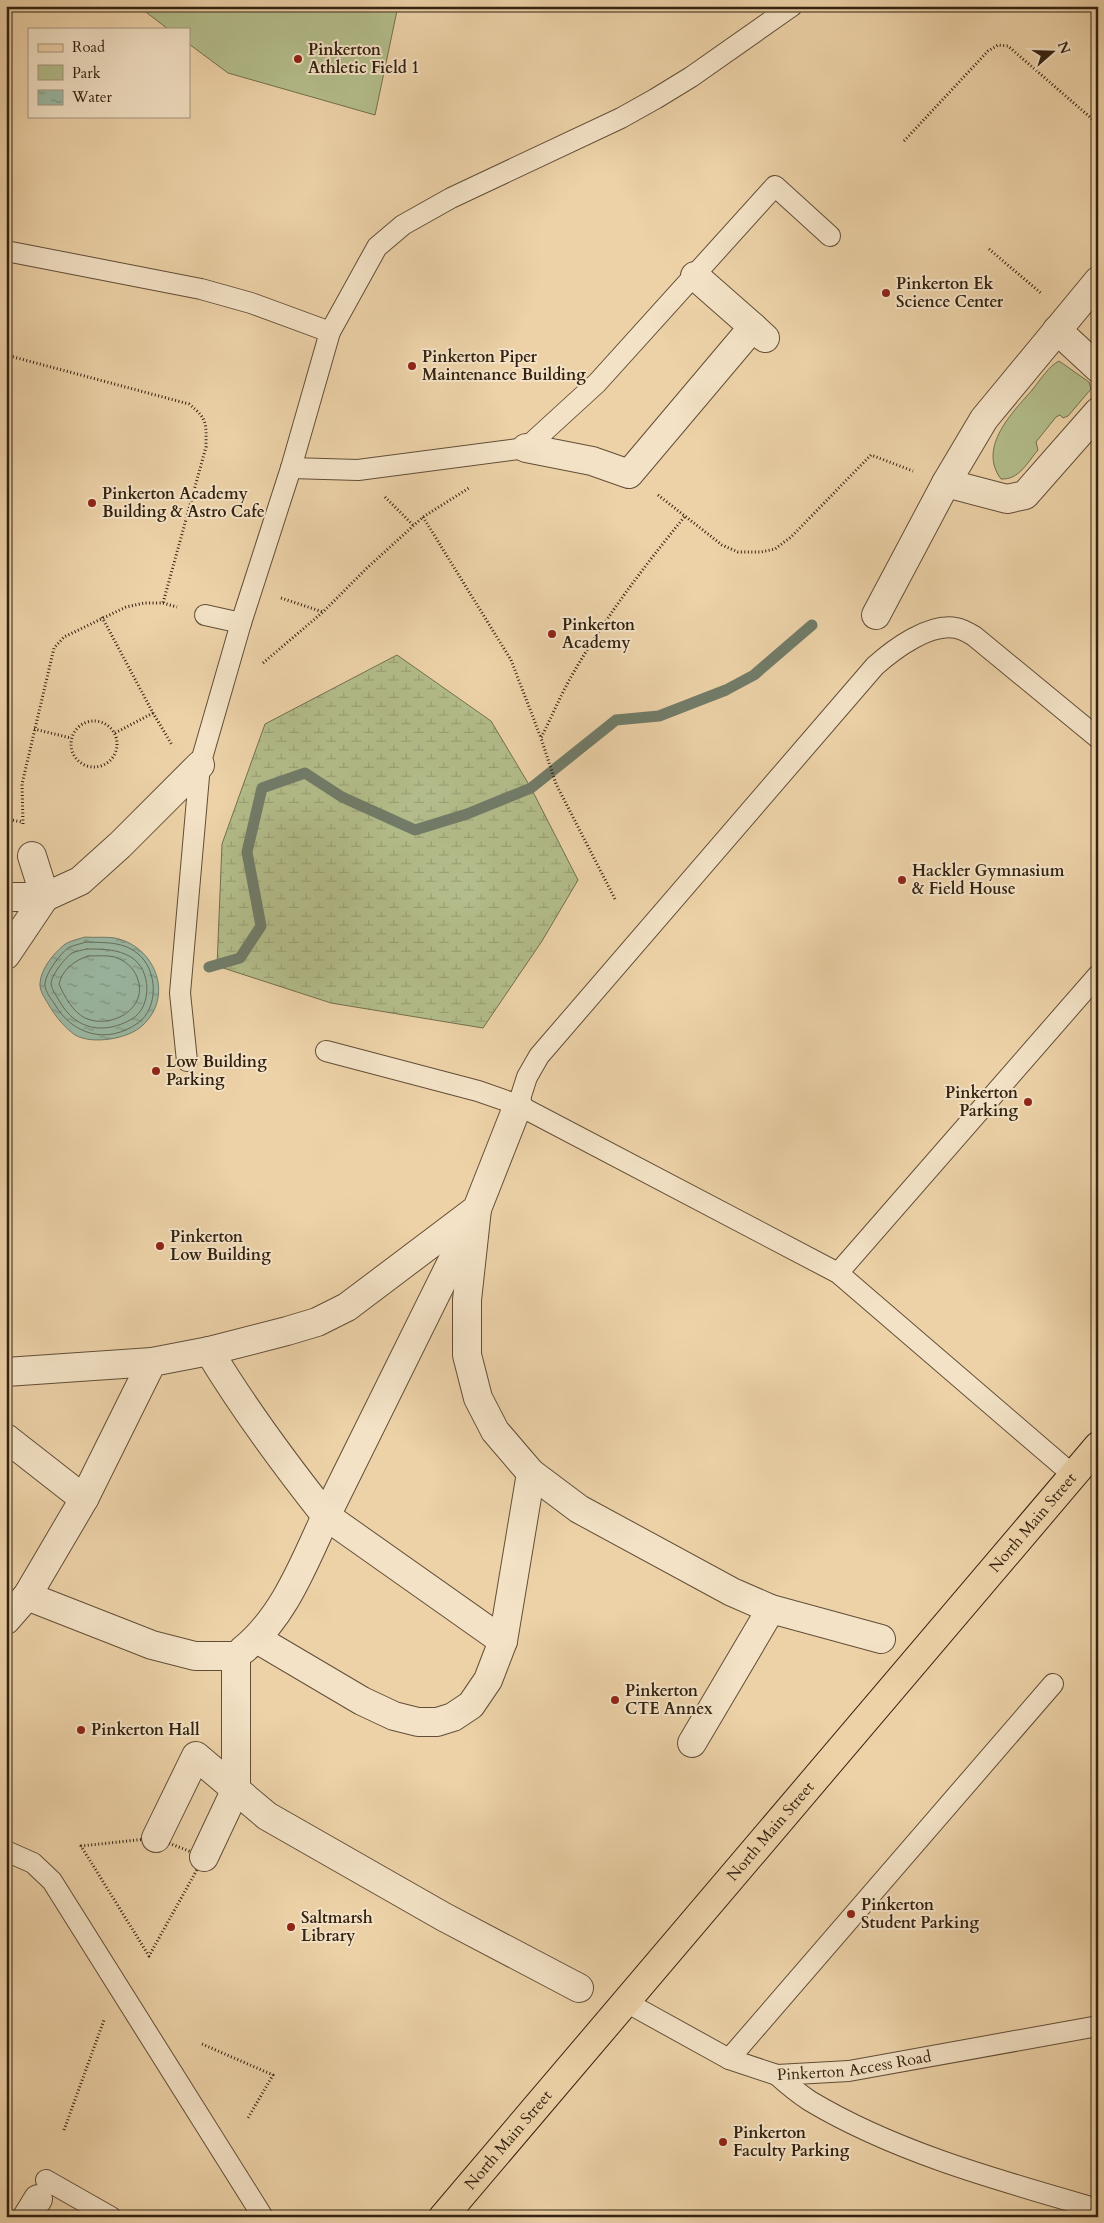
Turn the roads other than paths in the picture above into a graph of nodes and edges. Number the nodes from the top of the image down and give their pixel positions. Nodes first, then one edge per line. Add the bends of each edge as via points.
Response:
1 (792, 6) edge
2 (830, 236) dead end
3 (6, 251) edge
4 (695, 276) junction
5 (1098, 281) edge
6 (1062, 323) junction
7 (330, 332) junction
8 (1098, 368) edge
9 (1098, 412) edge
10 (526, 448) junction
11 (290, 468) junction
12 (946, 483) junction
13 (204, 615) dead end
14 (876, 615) dead end
15 (241, 623) junction
16 (1098, 738) edge
17 (200, 765) junction
18 (32, 856) road end
19 (6, 897) edge
20 (45, 897) junction
21 (6, 955) edge
22 (1098, 975) edge
23 (326, 1052) dead end
24 (187, 1061) dead end
25 (518, 1104) junction
26 (477, 1209) junction
27 (838, 1273) junction
28 (209, 1351) junction
29 (152, 1362) junction
30 (6, 1372) edge
31 (6, 1438) edge
32 (1098, 1446) edge
33 (531, 1473) junction
34 (1073, 1475) junction
35 (84, 1499) junction
36 (326, 1516) junction
37 (27, 1596) junction
38 (771, 1609) junction
39 (6, 1620) edge
40 (881, 1639) dead end
41 (504, 1641) junction
42 (247, 1647) junction
43 (1053, 1684) dead end
44 (692, 1742) dead end
45 (236, 1789) junction
46 (156, 1838) road end
47 (6, 1851) edge
48 (204, 1858) road end
49 (579, 1988) dead end
50 (626, 2002) junction
51 (1098, 2026) edge
52 (729, 2059) junction
53 (776, 2075) junction
54 (37, 2198) edge
55 (1098, 2209) edge
56 (111, 2217) edge
57 (263, 2217) edge
58 (442, 2217) edge

1 - 7 lane via 655,99 451,198 403,225 377,247
2 - 4 lane via 775,186
3 - 7 lane via 201,289 251,303
4 - 10 lane via 597,383
4 - 10 street via 759,333 628,474 592,461
5 - 6 street
6 - 8 street
6 - 12 street via 984,419
7 - 11 lane
9 - 12 street via 1025,495 1007,499
10 - 11 lane via 358,470
11 - 15 lane
12 - 14 street
13 - 15 lane
15 - 17 lane
16 - 25 lane via 974,636 957,628 941,628 894,649 875,666 539,1056 527,1076
17 - 20 street via 80,881
17 - 24 lane via 180,993
18 - 20 street
19 - 20 street
20 - 21 street
22 - 27 lane
23 - 25 lane
25 - 26 street
25 - 27 lane
26 - 28 street via 347,1307 317,1322
26 - 33 street via 467,1300 467,1355 478,1398 495,1431
26 - 36 street
27 - 34 lane
28 - 29 street
28 - 36 street via 232,1389
29 - 30 street
29 - 35 street
31 - 35 street
32 - 34 main road, North Main Street
33 - 38 street via 579,1510 732,1592
33 - 41 street
34 - 50 main road, North Main Street
35 - 37 street
36 - 41 street
36 - 42 street via 291,1590
37 - 39 street
37 - 42 street via 152,1645 195,1656
38 - 40 street
38 - 44 street
41 - 42 street via 488,1680 471,1705 453,1717 437,1722 418,1722 394,1716
42 - 45 street
43 - 52 lane
45 - 46 street via 196,1756
45 - 48 street
45 - 49 street via 275,1820 444,1917
47 - 57 lane via 33,1863 52,1881
50 - 52 lane, Pinkerton Access Road
50 - 58 main road, North Main Street
51 - 53 lane, Pinkerton Access Road via 849,2070
52 - 53 lane, Pinkerton Access Road
53 - 55 lane via 809,2100 876,2134 944,2161
54 - 56 lane

